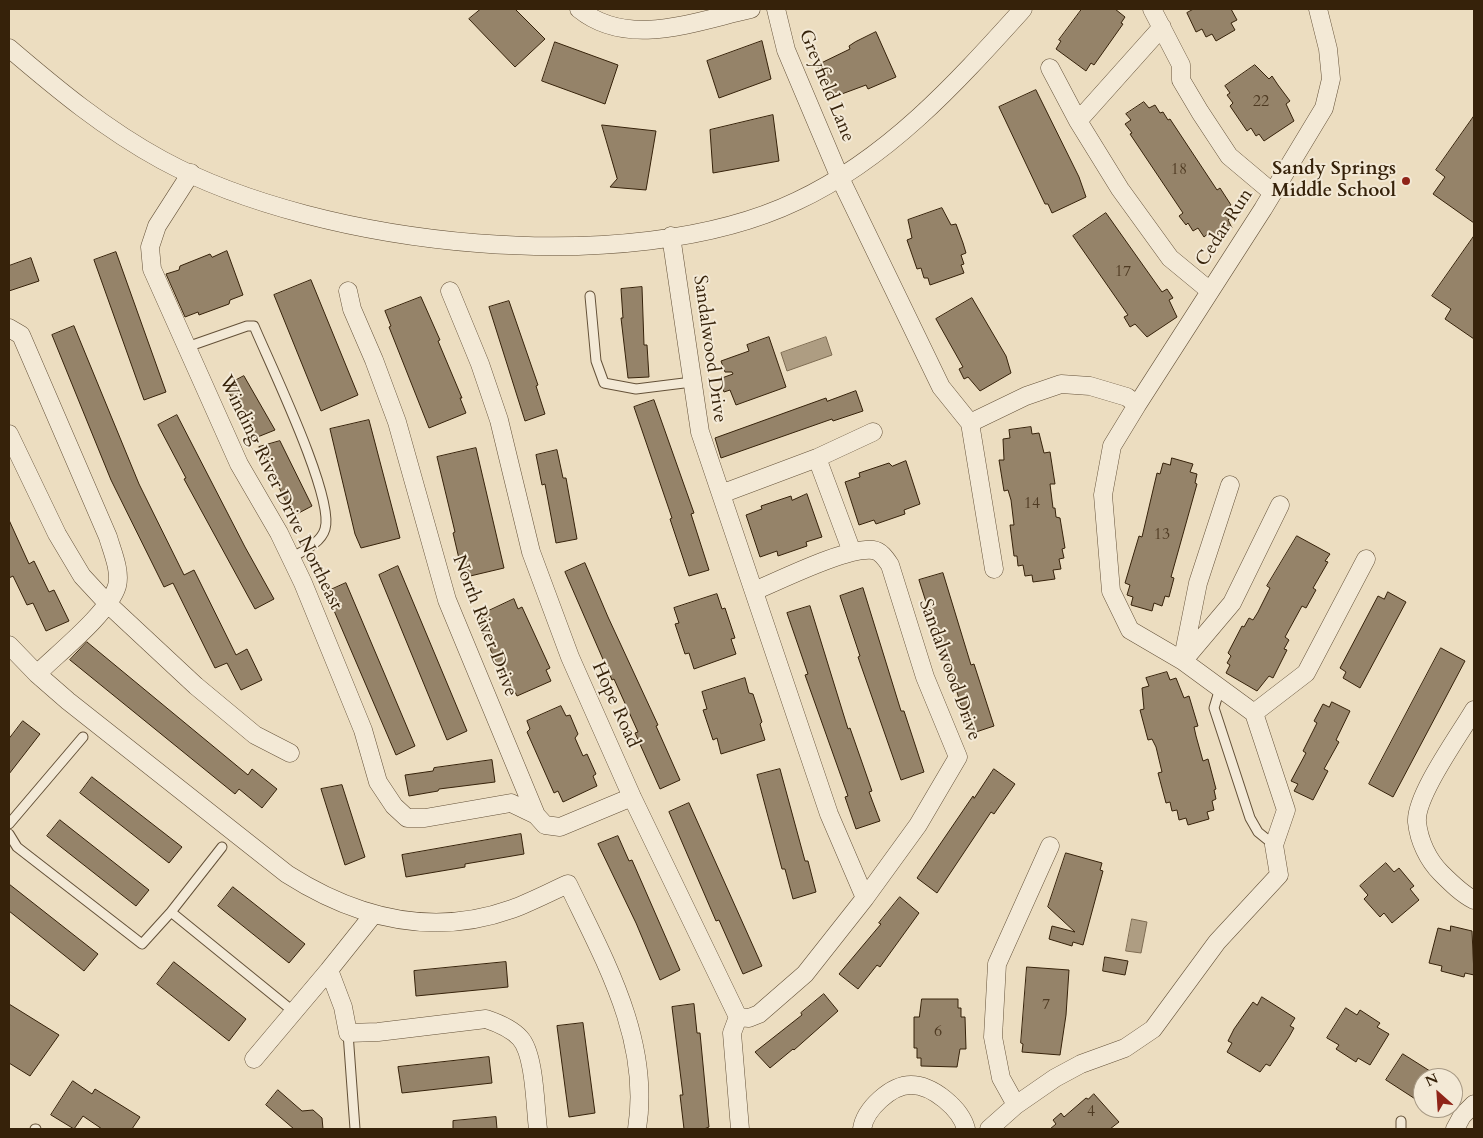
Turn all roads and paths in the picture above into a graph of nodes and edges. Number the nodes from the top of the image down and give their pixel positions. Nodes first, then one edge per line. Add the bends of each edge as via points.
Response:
1 (579, 9) edge
2 (751, 9) edge
3 (776, 9) edge
4 (1023, 9) edge
5 (1152, 9) edge
6 (1318, 9) edge
7 (1162, 27) junction
8 (9, 48) edge
9 (1050, 68) dead end
10 (1078, 121) junction
11 (191, 173) junction
12 (840, 178) junction
13 (1273, 193) junction
14 (671, 236) junction
15 (348, 291) dead end
16 (450, 291) dead end
17 (1210, 291) junction
18 (590, 296) dead end
19 (9, 328) edge
20 (187, 346) junction
21 (692, 382) junction
22 (1137, 405) junction
23 (970, 423) junction
24 (873, 432) dead end
25 (9, 434) edge
26 (817, 458) junction
27 (1230, 485) dead end
28 (721, 494) junction
29 (1280, 505) dead end
30 (852, 552) junction
31 (291, 558) junction
32 (1366, 559) dead end
33 (994, 569) dead end
34 (754, 591) junction
35 (108, 604) junction
36 (9, 645) edge
37 (1183, 661) junction
38 (37, 674) junction
39 (1220, 688) junction
40 (1474, 710) edge
41 (1254, 714) junction
42 (83, 737) dead end
43 (290, 753) dead end
44 (632, 797) junction
45 (536, 816) junction
46 (9, 824) edge
47 (9, 834) edge
48 (1274, 845) junction
49 (1050, 846) dead end
50 (222, 847) dead end
51 (865, 898) junction
52 (1474, 900) edge
53 (171, 912) junction
54 (374, 915) junction
55 (329, 970) junction
56 (294, 1012) junction
57 (738, 1017) junction
58 (348, 1033) junction
59 (254, 1059) dead end
60 (1474, 1104) edge
61 (1016, 1105) junction
62 (355, 1129) edge
63 (538, 1129) edge
64 (637, 1129) edge
65 (740, 1129) edge
66 (862, 1129) edge
67 (966, 1129) edge
68 (989, 1129) edge
69 (1455, 1129) edge

1 - 2 street via 606,24 628,30 668,28
3 - 12 street, Greyfield Lane via 786,50
4 - 12 street via 966,73 924,113 879,151
5 - 7 street
6 - 13 street, Cedar Run via 1328,49 1331,79 1324,108
7 - 10 street
7 - 13 street via 1180,65 1181,80 1214,134 1229,156
8 - 11 street via 110,129
9 - 10 street
10 - 17 street via 1120,189 1170,258
11 - 14 street via 283,208 352,226 443,240 558,245
11 - 20 street, Winding River Drive Northeast via 157,226 150,247 152,269
12 - 14 street via 797,201 750,220 710,231
12 - 23 street, Greyfield Lane via 940,388
13 - 17 street, Cedar Run
14 - 21 street, Sandalwood Drive
15 - 45 street, North River Drive via 352,309 397,422 447,600
16 - 44 street, Hope Road via 500,420 531,552 570,657
17 - 22 street, Cedar Run
18 - 21 lane via 596,361 604,383 636,389
19 - 35 street via 21,335 108,537 116,562 118,584
20 - 31 street, Winding River Drive Northeast via 239,464
20 - 31 lane via 254,326 313,465 327,513 320,538
21 - 28 street, Sandalwood Drive via 700,432
22 - 23 street via 1127,397 1090,386 1061,384 1026,396
22 - 37 street, Cedar Run via 1112,446 1103,495 1111,591 1130,630
23 - 33 street
24 - 26 street
25 - 35 street via 57,534 82,576
26 - 28 street
26 - 30 street
27 - 37 street via 1198,583
28 - 34 street, Sandalwood Drive
29 - 37 street via 1232,603
30 - 34 street, Sandalwood Drive
30 - 51 street, Sandalwood Drive via 874,550 890,565 925,677 958,757 918,825
31 - 45 street, Winding River Drive Northeast via 362,730 378,782 394,806 406,818 425,818 511,803
32 - 41 street via 1306,673
34 - 51 street, Sandalwood Drive via 829,814
35 - 38 street
35 - 43 street via 196,686 255,735
36 - 38 street
37 - 39 street, Cedar Run
38 - 54 street via 287,874 317,894
39 - 41 street, Cedar Run
39 - 48 lane via 1214,708 1250,818 1258,832
40 - 52 street via 1423,795 1417,821 1432,864
41 - 48 street via 1286,810
42 - 46 lane
44 - 45 street via 560,827 545,825
44 - 57 street, Hope Road
47 - 53 lane via 17,847 142,944
48 - 61 street via 1279,875 1217,942 1153,1029 1126,1048 1081,1064
49 - 61 street via 997,964 993,1038 1001,1078
50 - 53 lane
51 - 57 street, Sandalwood Drive via 805,974 759,1014
53 - 56 lane
54 - 55 street
54 - 64 street via 431,922 484,917 512,909 568,884 616,985 627,1016 639,1084
55 - 56 street
55 - 58 street via 343,1007
56 - 59 street
57 - 65 street via 732,1033
58 - 62 lane
58 - 63 street via 486,1019 502,1024 521,1038 530,1058
60 - 69 street
61 - 68 street
66 - 67 street via 875,1105 894,1090 912,1085 932,1090 949,1103

